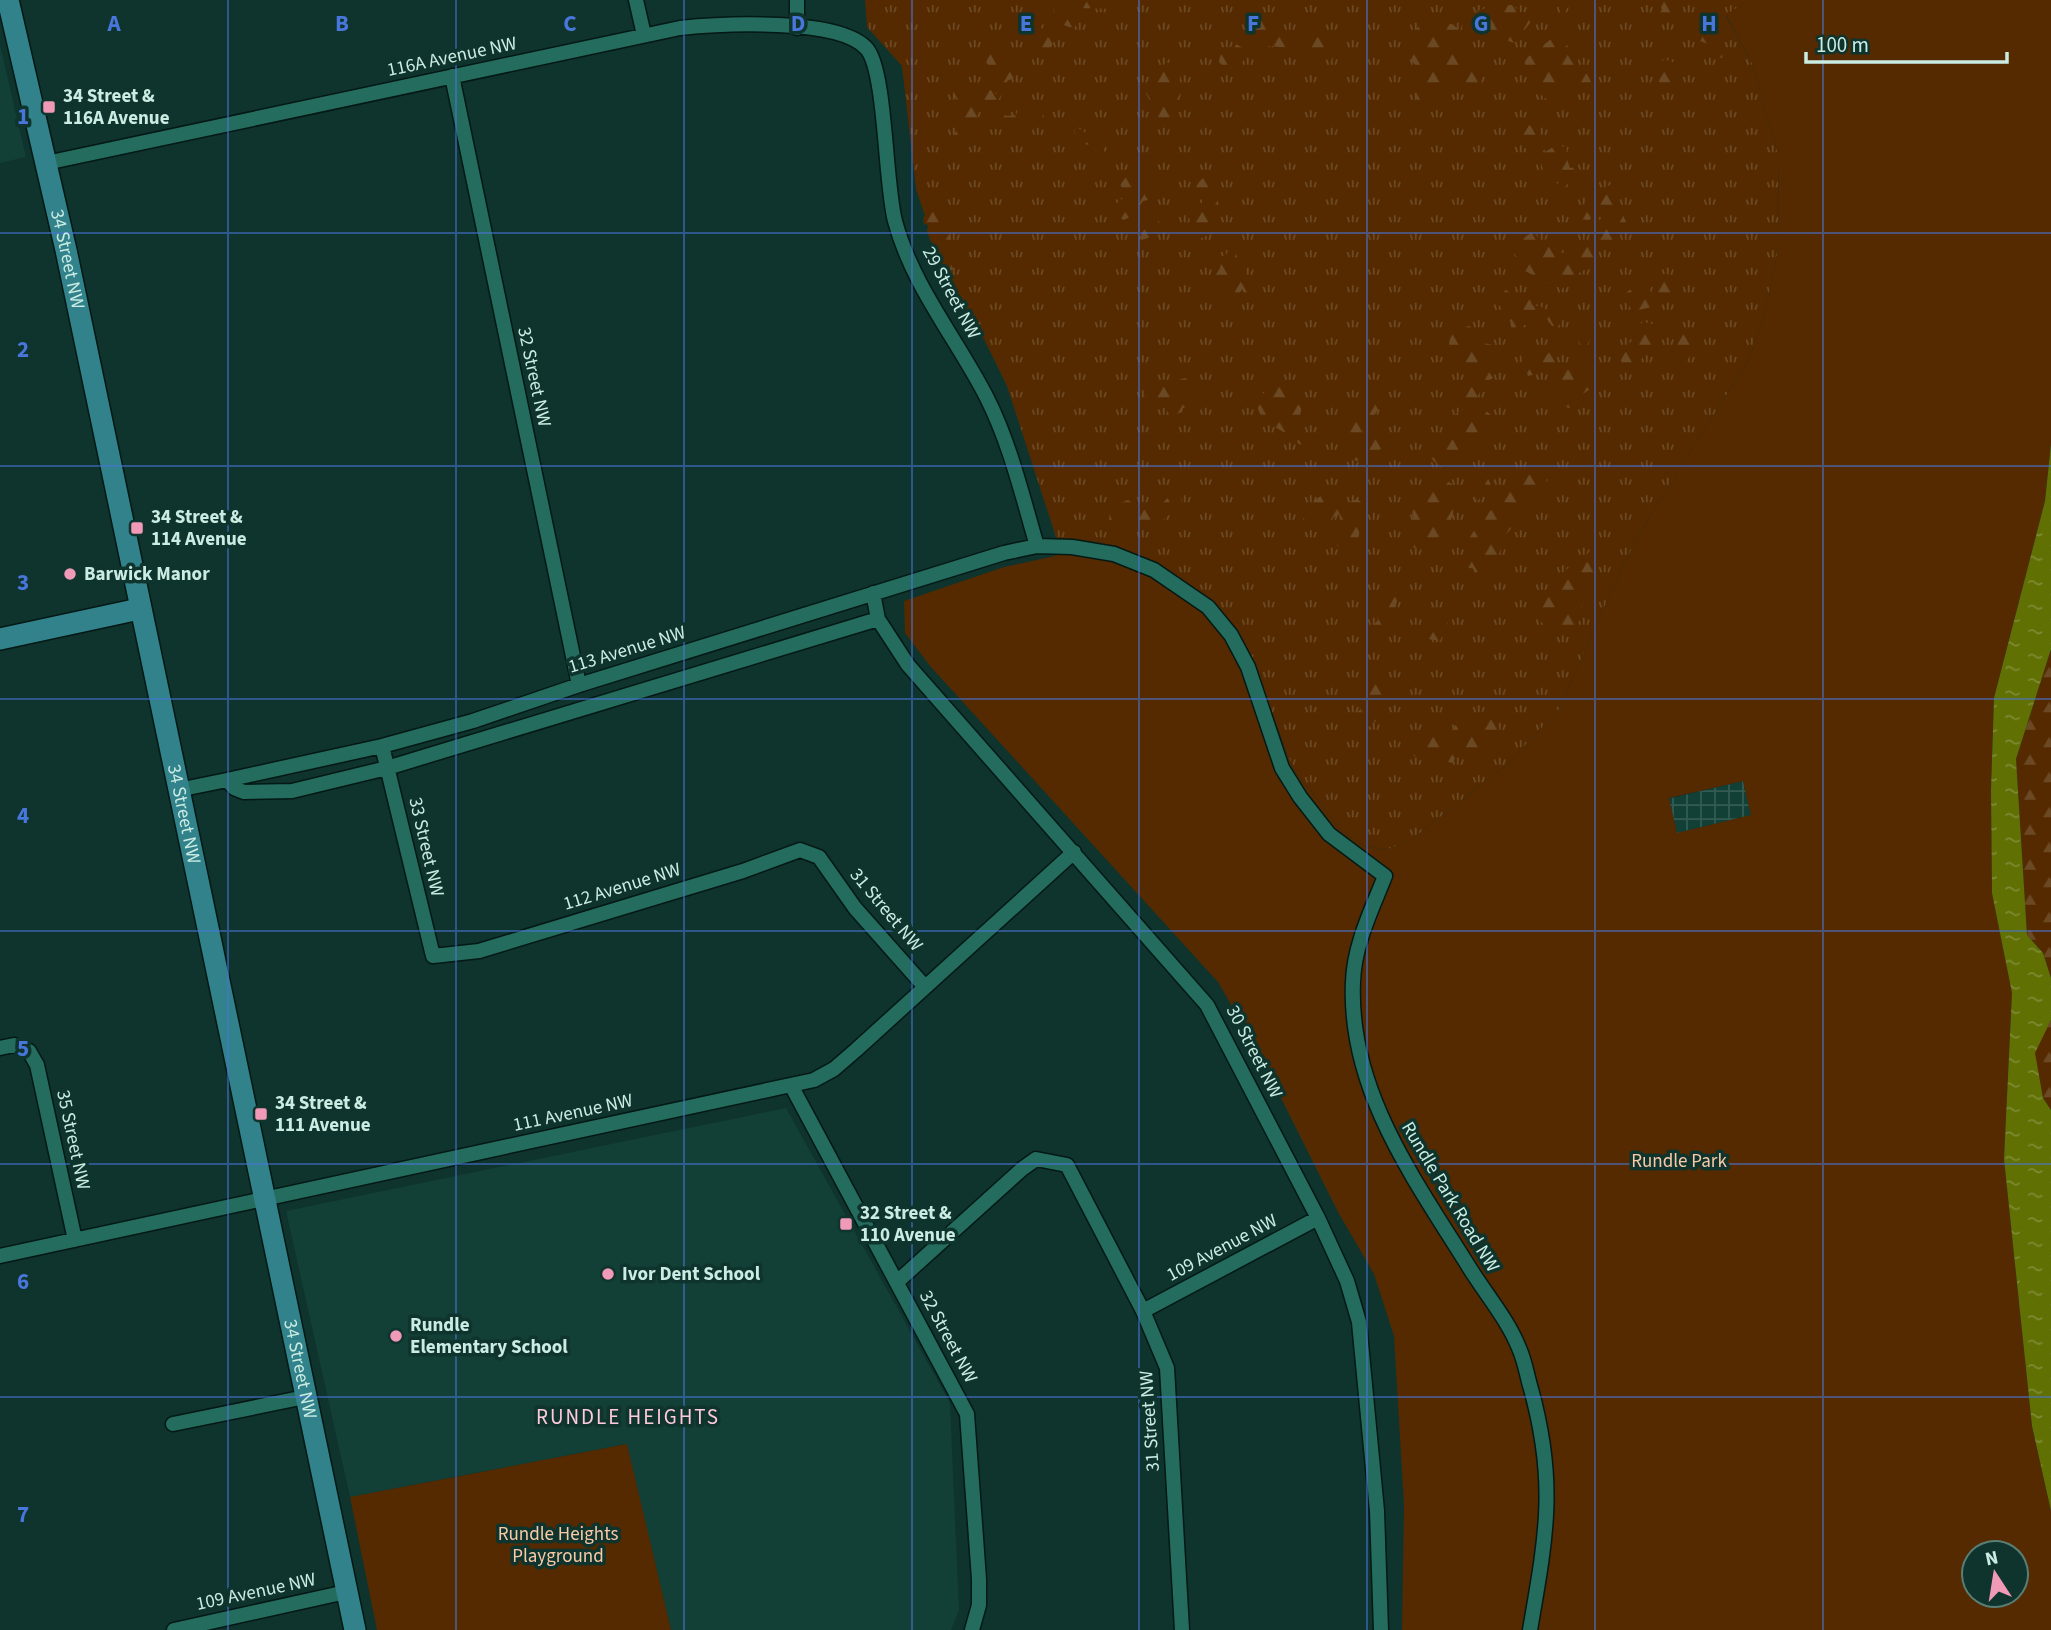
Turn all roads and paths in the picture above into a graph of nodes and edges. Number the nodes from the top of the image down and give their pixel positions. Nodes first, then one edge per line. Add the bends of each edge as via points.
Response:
1 (8, 0) edge
2 (636, 0) edge
3 (797, 0) edge
4 (797, 27) junction
5 (644, 35) junction
6 (867, 49) joint
7 (452, 76) junction
8 (46, 163) junction
9 (1037, 547) junction
10 (873, 593) junction
11 (139, 609) junction
12 (878, 619) junction
13 (0, 639) edge
14 (579, 685) junction
15 (382, 746) junction
16 (387, 768) junction
17 (227, 780) junction
18 (178, 790) junction
19 (1074, 852) junction
20 (819, 857) joint
21 (433, 956) joint
22 (925, 987) junction
23 (0, 1048) edge
24 (792, 1087) junction
25 (264, 1197) junction
26 (1318, 1218) junction
27 (75, 1240) junction
28 (0, 1256) edge
29 (897, 1282) junction
30 (1143, 1311) junction
31 (305, 1397) junction
32 (173, 1424) dead end
33 (346, 1592) junction
34 (174, 1630) edge
35 (355, 1630) edge
36 (972, 1630) edge
37 (1182, 1630) edge
38 (1381, 1630) edge
39 (1530, 1630) edge

1 - 8 street, 34 Street NW
2 - 5 street
3 - 4 street
4 - 5 street, 116A Avenue NW via 730,23
4 - 6 street, 116A Avenue NW via 842,35
5 - 7 street, 116A Avenue NW
6 - 9 street, 29 Street NW via 877,77 895,223 925,293 999,422
7 - 8 street, 116A Avenue NW
7 - 14 street, 32 Street NW
8 - 11 street, 34 Street NW
9 - 10 street, 113 Avenue NW
9 - 39 street, Rundle Park Road NW via 1094,550 1135,561 1173,580 1208,607 1231,635 1248,667 1282,768 1300,797 1329,834 1385,876 1357,954 1353,1014 1364,1069 1395,1148 1519,1348 1544,1434 1549,1481 1547,1535
10 - 12 street, 30 Street NW
10 - 14 street, 113 Avenue NW
11 - 13 street
11 - 18 street, 34 Street NW
12 - 16 street
12 - 19 street, 30 Street NW via 908,665
14 - 15 street, 113 Avenue NW
15 - 16 street, 33 Street NW
15 - 17 street, 113 Avenue NW
16 - 17 street via 292,791 244,792
16 - 21 street, 33 Street NW
17 - 18 street, 113 Avenue NW
18 - 25 street, 34 Street NW
19 - 22 street, 111 Avenue NW
19 - 26 street, 30 Street NW via 1207,1004
20 - 21 street, 112 Avenue NW via 800,850 479,951
20 - 22 street, 31 Street NW via 855,908
22 - 24 street, 111 Avenue NW via 834,1069
23 - 27 street, 35 Street NW via 14,1045 29,1051 37,1065
24 - 25 street, 111 Avenue NW
24 - 29 street, 32 Street NW
25 - 27 street, 111 Avenue NW
25 - 31 street, 34 Street NW
26 - 30 street, 109 Avenue NW
26 - 38 street, 30 Street NW via 1347,1280 1359,1322 1377,1511
27 - 28 street, 111 Avenue NW
29 - 30 street, 31 Street NW via 1036,1159 1067,1165 1076,1177
29 - 36 street, 32 Street NW via 967,1414 979,1579 979,1605
30 - 37 street, 31 Street NW via 1167,1368
31 - 32 street
31 - 33 street, 34 Street NW
33 - 34 street, 109 Avenue NW
33 - 35 street, 34 Street NW

